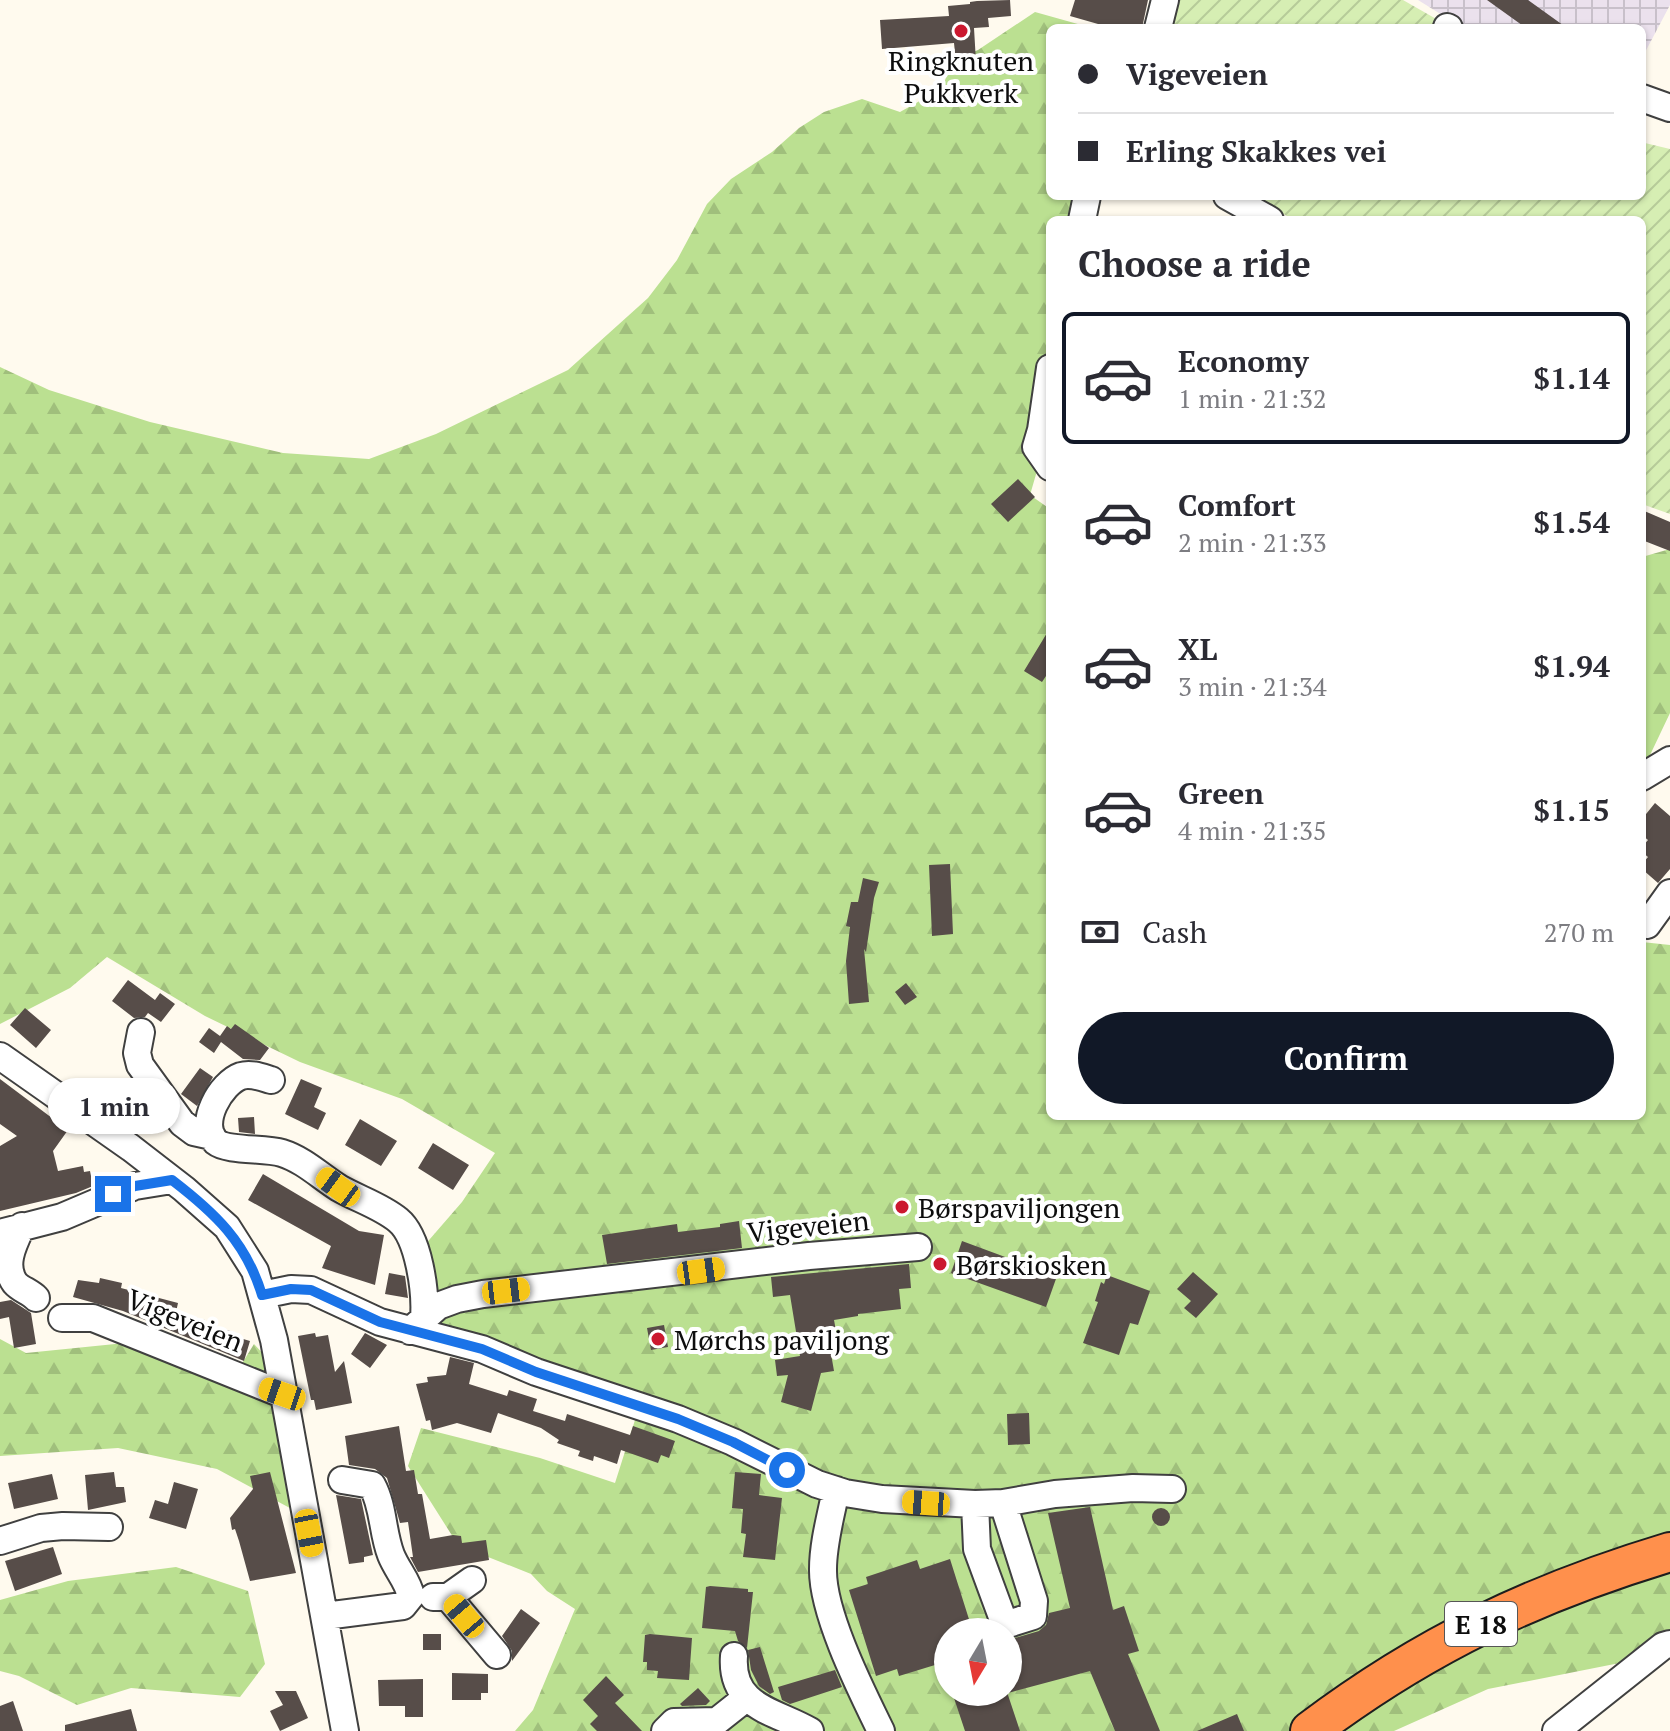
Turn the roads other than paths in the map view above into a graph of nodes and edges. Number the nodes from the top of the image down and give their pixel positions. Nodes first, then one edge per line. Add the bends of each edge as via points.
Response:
1 (1165, 0) edge
2 (1159, 24) edge
3 (1646, 99) edge
4 (1670, 108) edge
5 (1234, 200) edge
6 (1263, 216) edge
7 (1046, 396) edge
8 (1043, 457) edge
9 (1670, 760) edge
10 (1646, 775) edge
11 (1670, 893) edge
12 (1653, 928) edge
13 (141, 1032) dead end
14 (0, 1056) edge
15 (271, 1080) dead end
16 (212, 1136) junction
17 (172, 1180) junction
18 (11, 1230) edge
19 (918, 1247) dead end
20 (262, 1295) junction
21 (36, 1298) dead end
22 (62, 1318) dead end
23 (417, 1324) junction
24 (282, 1394) junction
25 (342, 1480) dead end
26 (1172, 1489) dead end
27 (836, 1490) junction
28 (1003, 1503) junction
29 (975, 1504) junction
30 (109, 1527) dead end
31 (1670, 1535) edge
32 (0, 1541) edge
33 (1670, 1552) edge
34 (1670, 1579) edge
35 (472, 1580) dead end
36 (411, 1596) junction
37 (448, 1597) junction
38 (325, 1616) junction
39 (1467, 1631) junction
40 (1666, 1645) edge
41 (497, 1655) dead end
42 (734, 1656) dead end
43 (746, 1698) junction
44 (345, 1731) edge
45 (665, 1731) edge
46 (810, 1731) edge
47 (881, 1731) edge
48 (1310, 1731) edge
49 (1351, 1731) edge
50 (1556, 1731) edge

1 - 2 street
3 - 4 street
5 - 6 street
7 - 8 street
9 - 10 street
11 - 12 street
13 - 16 street via 140,1065 182,1123
14 - 17 street, Vigeveien
15 - 16 street via 245,1075 231,1082 210,1116
16 - 23 street via 224,1146 266,1149 295,1159 397,1219 418,1260 425,1299
17 - 18 street via 135,1186 62,1217
17 - 20 street, Vigeveien via 227,1227 255,1271
18 - 21 street via 9,1270 16,1285
19 - 23 street, Vigeveien via 483,1294 438,1306
20 - 23 street, Vigeveien via 311,1290 355,1311
20 - 24 street, Vigeveien
22 - 24 street, Vigeveien via 93,1318
23 - 27 street, Vigeveien via 536,1372 678,1419
24 - 38 street, Vigeveien
25 - 36 street via 372,1485 390,1552
26 - 28 street, Vigeveien via 1055,1494
27 - 29 street, Vigeveien via 882,1499
27 - 47 street via 823,1569 827,1596
28 - 29 street, Vigeveien
28 - 29 street via 1034,1601 1033,1616 1005,1625 977,1549
30 - 32 street via 41,1528
31 - 39 street via 1551,1575
33 - 39 highway, E 18 via 1597,1574
34 - 49 highway, E 18 via 1578,1608 1478,1652
35 - 37 street
36 - 37 street
36 - 38 street via 403,1606
37 - 41 street
38 - 44 street, Vigeveien
39 - 48 highway, E 18
40 - 50 street
42 - 43 street via 735,1678
43 - 45 street via 717,1721 674,1722
43 - 46 street

